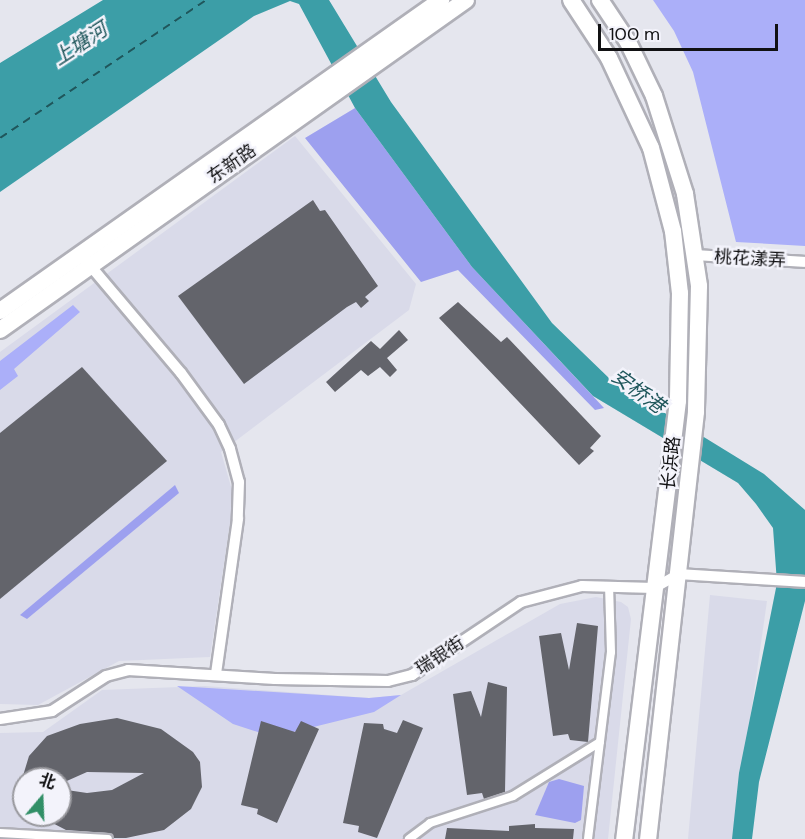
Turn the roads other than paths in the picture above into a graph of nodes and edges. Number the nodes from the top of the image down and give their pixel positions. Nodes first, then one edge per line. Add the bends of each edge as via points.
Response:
1 (441, 0) edge
2 (466, 0) edge
3 (571, 0) edge
4 (600, 0) edge
5 (373, 58) junction
6 (696, 255) junction
7 (85, 259) junction
8 (805, 262) edge
9 (0, 311) edge
10 (0, 330) edge
11 (679, 574) junction
12 (800, 581) edge
13 (609, 586) junction
14 (654, 588) junction
15 (216, 673) junction
16 (0, 719) edge
17 (600, 742) junction
18 (0, 833) edge
19 (108, 839) edge
20 (409, 839) edge
21 (588, 839) edge
22 (624, 839) edge
23 (648, 839) edge

1 - 5 main road, 东新路
2 - 5 main road, 东新路
3 - 14 main road, 长浜路 via 614,68 662,178 680,293 678,384
4 - 6 main road, 长浜路 via 628,42 654,96 685,194
5 - 7 main road, 东新路
6 - 8 street, 桃花漾弄
6 - 11 main road, 长浜路 via 698,384
7 - 9 main road, 东新路
7 - 10 main road, 东新路
7 - 15 street via 181,373 219,425 230,449 239,482 238,519
11 - 12 street
11 - 14 street
11 - 23 main road, 长浜路
13 - 14 street, 瑞银街
13 - 15 street, 瑞银街 via 582,586 521,602 412,675 388,681 275,680
13 - 17 street via 613,634
14 - 22 main road, 长浜路
15 - 16 street, 瑞银街 via 128,670 106,676 52,711
17 - 20 street via 513,796 430,823
17 - 21 street
18 - 19 street

